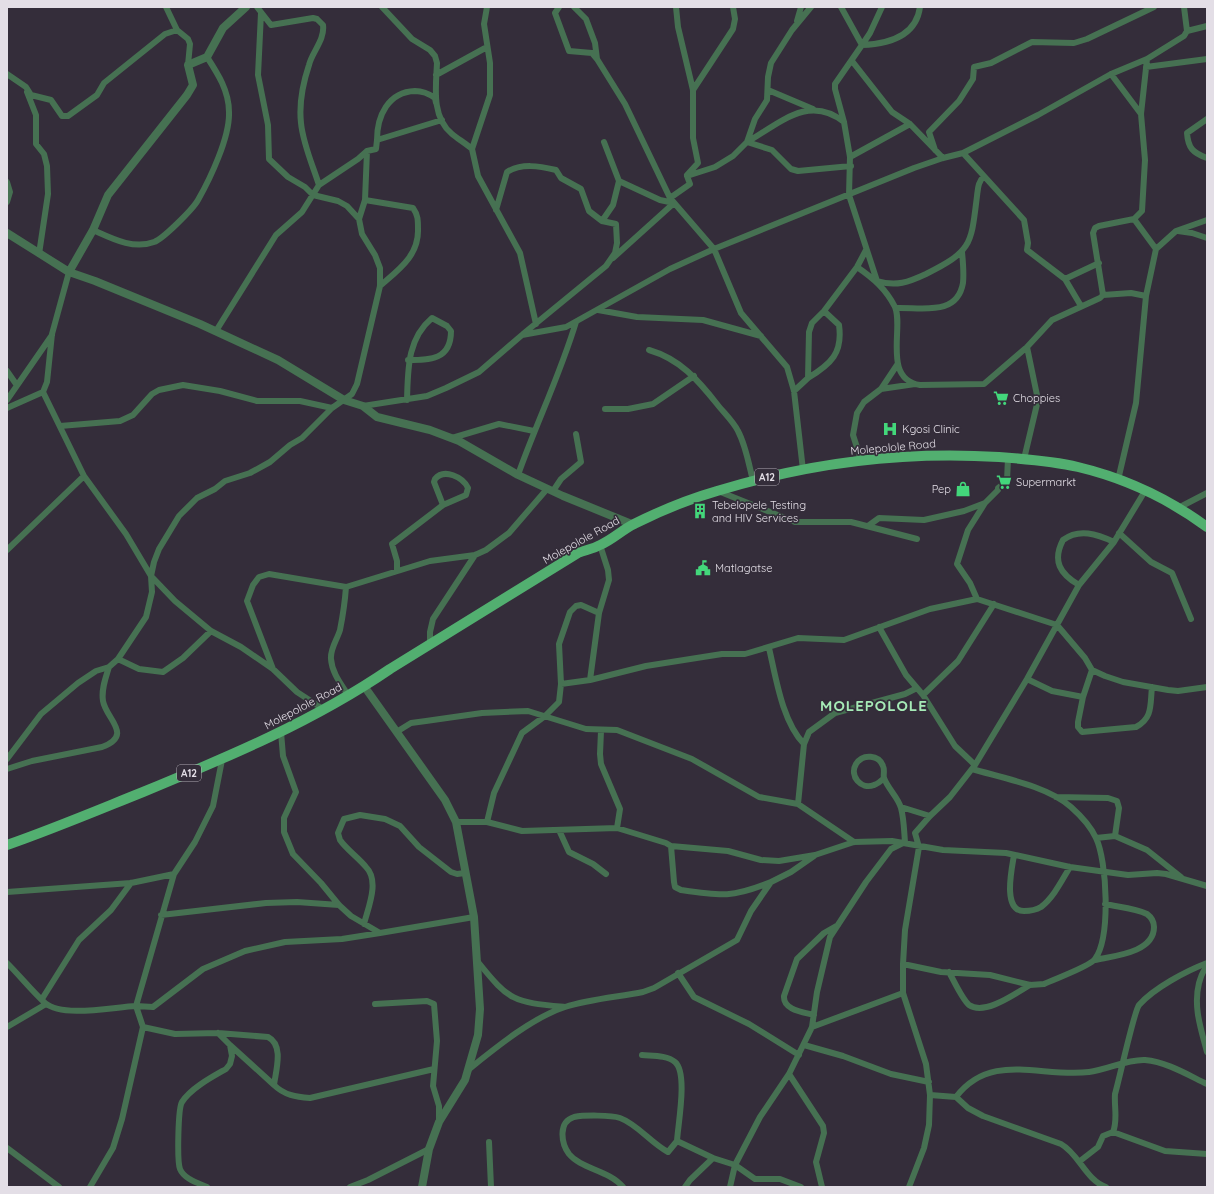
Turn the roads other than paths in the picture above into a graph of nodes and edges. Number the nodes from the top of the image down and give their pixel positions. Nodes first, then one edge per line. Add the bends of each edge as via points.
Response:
1 (166, 7) edge
2 (246, 7) edge
3 (256, 7) edge
4 (382, 7) edge
5 (487, 7) edge
6 (558, 7) edge
7 (574, 7) edge
8 (676, 7) edge
9 (733, 7) edge
10 (801, 7) edge
11 (811, 7) edge
12 (841, 7) edge
13 (882, 7) edge
14 (920, 7) edge
15 (1154, 7) edge
16 (1184, 7) edge
17 (261, 13) junction
18 (1207, 26) edge
19 (177, 30) junction
20 (792, 30) junction
21 (1187, 31) junction
22 (862, 45) junction
23 (487, 47) junction
24 (207, 56) junction
25 (597, 59) junction
26 (1147, 59) junction
27 (1207, 59) edge
28 (852, 61) junction
29 (188, 65) junction
30 (1146, 67) junction
31 (7, 74) edge
32 (1112, 74) junction
33 (436, 75) junction
34 (26, 87) junction
35 (693, 90) junction
36 (768, 90) junction
37 (813, 109) junction
38 (437, 110) junction
39 (1141, 114) junction
40 (1207, 119) edge
41 (442, 120) junction
42 (844, 122) junction
43 (910, 124) junction
44 (377, 140) junction
45 (604, 142) dead end
46 (747, 142) junction
47 (472, 149) junction
48 (935, 150) junction
49 (367, 151) junction
50 (964, 153) junction
51 (850, 157) junction
52 (943, 158) junction
53 (1207, 158) edge
54 (851, 166) junction
55 (687, 176) junction
56 (984, 176) junction
57 (619, 181) junction
58 (7, 182) edge
59 (319, 186) junction
60 (313, 195) junction
61 (849, 195) junction
62 (364, 200) junction
63 (672, 201) junction
64 (7, 202) edge
65 (496, 210) junction
66 (359, 219) junction
67 (1134, 219) junction
68 (1207, 220) edge
69 (602, 221) junction
70 (93, 230) junction
71 (1176, 231) junction
72 (7, 233) edge
73 (1207, 238) edge
74 (714, 249) junction
75 (1156, 249) junction
76 (866, 250) junction
77 (962, 252) junction
78 (38, 254) junction
79 (612, 259) junction
80 (1099, 263) junction
81 (857, 267) junction
82 (69, 272) junction
83 (1065, 280) junction
84 (877, 281) junction
85 (380, 286) junction
86 (1103, 295) junction
87 (1146, 296) junction
88 (1081, 306) junction
89 (896, 308) junction
90 (598, 310) junction
91 (824, 311) junction
92 (576, 322) junction
93 (536, 324) junction
94 (216, 331) junction
95 (52, 334) junction
96 (522, 335) junction
97 (763, 336) junction
98 (1027, 347) junction
99 (649, 350) dead end
100 (408, 360) junction
101 (897, 365) junction
102 (7, 371) edge
103 (694, 376) junction
104 (808, 378) junction
105 (16, 384) junction
106 (915, 384) junction
107 (881, 389) junction
108 (794, 391) junction
109 (43, 392) junction
110 (7, 400) edge
111 (344, 400) junction
112 (407, 400) junction
113 (363, 406) junction
114 (7, 408) edge
115 (332, 408) junction
116 (605, 409) dead end
117 (60, 426) junction
118 (534, 431) junction
119 (576, 434) dead end
120 (452, 438) junction
121 (1008, 458) junction
122 (1024, 459) junction
123 (861, 460) junction
124 (803, 470) junction
125 (518, 475) junction
126 (84, 476) junction
127 (1118, 480) junction
128 (753, 481) junction
129 (550, 490) junction
130 (716, 491) junction
131 (1145, 491) junction
132 (1207, 493) edge
133 (985, 503) junction
134 (443, 505) junction
135 (1180, 508) junction
136 (634, 524) junction
137 (868, 526) junction
138 (1207, 527) edge
139 (1119, 533) junction
140 (917, 540) dead end
141 (1114, 542) junction
142 (600, 545) junction
143 (7, 550) edge
144 (475, 555) junction
145 (398, 571) junction
146 (152, 576) junction
147 (1079, 585) junction
148 (346, 587) junction
149 (977, 599) junction
150 (994, 604) junction
151 (599, 613) junction
152 (1191, 619) dead end
153 (1057, 624) junction
154 (879, 627) junction
155 (211, 631) junction
156 (430, 645) junction
157 (769, 648) junction
158 (118, 659) junction
159 (109, 666) junction
160 (273, 669) junction
161 (1092, 670) junction
162 (1027, 679) junction
163 (590, 680) junction
164 (561, 684) junction
165 (364, 686) junction
166 (1152, 687) junction
167 (1207, 687) edge
168 (917, 688) junction
169 (348, 695) junction
170 (923, 695) junction
171 (1083, 697) junction
172 (323, 709) junction
173 (545, 716) junction
174 (398, 731) junction
175 (601, 731) junction
176 (281, 732) junction
177 (804, 744) junction
178 (7, 759) edge
179 (222, 760) junction
180 (974, 767) junction
181 (7, 769) edge
182 (884, 778) junction
183 (1055, 797) junction
184 (798, 804) junction
185 (901, 807) junction
186 (930, 816) junction
187 (456, 822) junction
188 (487, 822) junction
189 (617, 828) junction
190 (559, 830) junction
191 (1114, 836) junction
192 (1096, 838) junction
193 (854, 842) junction
194 (905, 842) junction
195 (7, 845) edge
196 (671, 846) junction
197 (919, 847) junction
198 (815, 855) junction
199 (1014, 855) junction
200 (1070, 867) junction
201 (1105, 872) junction
202 (174, 874) junction
203 (465, 874) junction
204 (606, 874) dead end
205 (1182, 878) junction
206 (771, 882) junction
207 (131, 883) junction
208 (1207, 886) edge
209 (7, 892) edge
210 (1105, 904) junction
211 (339, 905) junction
212 (161, 915) junction
213 (474, 917) junction
214 (364, 924) junction
215 (839, 924) junction
216 (380, 933) junction
217 (1094, 960) junction
218 (478, 962) junction
219 (7, 963) edge
220 (1207, 963) edge
221 (903, 964) junction
222 (1207, 967) edge
223 (950, 972) junction
224 (678, 973) junction
225 (1030, 985) junction
226 (903, 993) junction
227 (44, 1001) junction
228 (375, 1004) dead end
229 (136, 1006) junction
230 (565, 1007) junction
231 (814, 1015) junction
232 (7, 1027) edge
233 (143, 1027) junction
234 (812, 1027) junction
235 (218, 1033) junction
236 (230, 1045) junction
237 (804, 1045) junction
238 (1207, 1052) edge
239 (642, 1055) dead end
240 (799, 1055) junction
241 (1123, 1064) junction
242 (434, 1069) junction
243 (468, 1070) junction
244 (789, 1074) junction
245 (929, 1082) junction
246 (1207, 1084) edge
247 (274, 1085) junction
248 (930, 1095) junction
249 (956, 1097) junction
250 (439, 1122) junction
251 (1113, 1132) junction
252 (677, 1141) junction
253 (489, 1142) dead end
254 (429, 1149) junction
255 (9, 1152) edge
256 (1207, 1154) edge
257 (713, 1158) junction
258 (1080, 1161) junction
259 (735, 1165) junction
260 (59, 1187) edge
261 (90, 1187) edge
262 (207, 1187) edge
263 (350, 1187) edge
264 (422, 1187) edge
265 (491, 1187) edge
266 (623, 1187) edge
267 (685, 1187) edge
268 (730, 1187) edge
269 (801, 1187) edge
270 (822, 1187) edge
271 (909, 1187) edge
272 (1106, 1187) edge

1 - 19 street
2 - 24 street via 223,28
3 - 17 street
4 - 33 street via 412,39 435,56
5 - 23 street via 484,24
6 - 25 street via 555,13 569,51 592,53
7 - 25 street via 586,19 592,33
8 - 35 street via 678,27
9 - 35 street via 733,29
10 - 20 street
11 - 20 street
12 - 22 street
13 - 22 street
14 - 22 street via 919,18 912,28 902,35 876,45
15 - 48 street via 1087,39 1068,43 1032,42 991,63 974,67 973,79 958,101 929,132
16 - 21 street
17 - 59 street via 271,25 313,18 322,25 323,35 309,64 303,88 300,117 302,132
17 - 60 street via 258,75 268,125 269,159
18 - 21 street
19 - 29 street via 190,44
19 - 34 street via 165,34 104,83 97,95 68,116 62,116 51,100 31,95
20 - 36 street via 771,63
21 - 26 street via 1184,36
22 - 28 street
23 - 33 street
23 - 47 street via 490,95
24 - 29 street
24 - 70 street via 227,96 229,119 222,147 197,202 165,235 154,242 122,243
25 - 63 street via 625,104
26 - 30 street
26 - 32 street
27 - 30 street
28 - 42 street via 835,84 835,94
28 - 43 street via 892,112
29 - 70 street via 193,85 108,195
30 - 39 street
31 - 34 street
32 - 39 street
32 - 50 street via 1038,116
33 - 38 street
34 - 78 street via 36,115 36,144 44,154 48,166 48,194
35 - 55 street via 693,133 698,163
36 - 37 street
36 - 46 street via 767,100 755,119
37 - 42 street via 828,112
37 - 46 street via 795,114
38 - 41 street
38 - 44 street via 435,98 424,91 398,95 384,108
39 - 67 street via 1144,160 1142,211
40 - 53 street via 1187,133 1188,145 1195,153
41 - 44 street
41 - 47 street via 452,134
42 - 51 street
43 - 48 street
43 - 51 street
44 - 49 street via 376,149
45 - 57 street
46 - 54 street via 772,150 791,169 798,171
46 - 55 street via 733,156 715,167
47 - 65 street via 478,176
48 - 52 street
49 - 59 street
49 - 62 street
50 - 52 street
50 - 56 street
51 - 54 street
52 - 61 street
54 - 61 street
55 - 63 street via 690,184
56 - 77 street via 978,184 972,232
56 - 83 street via 1024,220 1028,243 1026,250
57 - 63 street via 660,200
57 - 69 street via 613,205
58 - 64 street via 10,192
59 - 60 street
60 - 66 street via 338,201 347,206
60 - 94 street via 302,212 276,235
61 - 74 street
61 - 76 street
62 - 66 street
62 - 85 street via 412,208 417,215 418,234 415,250 403,266
63 - 74 street
63 - 79 street
65 - 69 street via 507,172 516,166 535,166 556,170 561,178 577,185 589,211
65 - 93 street via 520,253
66 - 85 street via 362,234 378,262
67 - 75 street
67 - 80 street via 1095,228 1093,232
68 - 71 street
69 - 79 street via 616,224 616,243
70 - 82 street
71 - 73 street
71 - 75 street
72 - 78 street
74 - 90 street via 670,269
74 - 97 street via 739,309
75 - 87 street
76 - 81 street
76 - 84 street
77 - 84 street via 946,264 909,282 887,284
77 - 89 street via 963,282 958,297 950,305 938,309
78 - 82 street
79 - 93 street via 599,273
80 - 83 street
80 - 86 street
81 - 84 street
81 - 91 street
82 - 94 street via 95,280
82 - 95 street
83 - 88 street
84 - 89 street
85 - 111 street via 357,384 352,394
86 - 87 street
86 - 88 street
87 - 127 street via 1136,403
88 - 98 street via 1052,320
89 - 101 street
90 - 92 street
90 - 97 street via 637,317 702,320
91 - 104 street via 810,327
91 - 104 street via 839,325 840,346 828,364
92 - 96 street via 560,328
92 - 118 street via 562,367
93 - 96 street
94 - 111 street via 278,360
95 - 105 street
95 - 109 street via 47,382
96 - 112 street via 479,372 427,396
97 - 108 street via 787,367
98 - 106 street via 984,384
98 - 122 street via 1038,400
99 - 103 street via 668,357
100 - 100 street via 423,326 432,318 451,331 446,350 438,357 432,360
100 - 112 street
101 - 106 street
101 - 107 street
102 - 105 street
103 - 116 street via 653,404 628,409
103 - 128 street via 738,430
104 - 108 street
105 - 110 street
106 - 107 street
107 - 123 street via 864,402 857,413 853,435
108 - 124 street
109 - 114 street
109 - 117 street
111 - 113 street
111 - 115 street
112 - 113 street
113 - 120 street via 377,417
115 - 117 street via 300,401 257,401 184,385 159,390 133,415 120,421
115 - 146 street via 312,430 270,462 250,473 225,481 197,498 178,516 159,549
117 - 126 street
118 - 120 street via 499,424
118 - 125 street
119 - 129 street via 581,462
120 - 125 street
121 - 122 main road, Molepolole Road / A12
121 - 123 main road, Molepolole Road / A12 via 930,455
121 - 133 street via 1007,481
122 - 127 main road, Molepolole Road / A12 via 1078,467
123 - 124 main road, Molepolole Road / A12
124 - 128 main road, Molepolole Road / A12
125 - 129 street
126 - 143 street
126 - 146 street via 126,534
127 - 131 main road, Molepolole Road / A12
128 - 130 main road, Molepolole Road / A12
129 - 136 street
129 - 144 street via 509,533
130 - 136 main road, Molepolole Road / A12
130 - 137 street via 795,522 841,521
131 - 135 main road, Molepolole Road / A12
131 - 139 street
132 - 135 street
133 - 137 street via 964,511 924,520 879,518
133 - 149 street via 968,530 958,564
134 - 134 street via 435,479 441,474 460,478 468,488 466,495
134 - 145 street via 392,544
135 - 138 main road, Molepolole Road / A12
136 - 142 main road, Molepolole Road / A12
137 - 140 street
139 - 141 street
139 - 152 street via 1151,562 1172,573
141 - 147 street
141 - 147 street via 1088,533 1078,533 1063,540 1058,553 1061,570 1067,578
142 - 151 street via 609,580
142 - 156 main road, Molepolole Road / A12 via 578,553
144 - 145 street via 447,558
144 - 156 street via 433,619
145 - 148 street
146 - 155 street via 175,601
146 - 158 street via 152,592 146,617
147 - 153 street
148 - 160 street via 269,574 259,577 247,601
148 - 169 street via 343,615 331,659 336,678
149 - 150 street
149 - 154 street via 930,609
150 - 153 street
150 - 170 street via 958,661
151 - 163 street
151 - 164 street via 581,605 570,612 558,650
153 - 161 street
153 - 162 street
154 - 157 street via 844,640 798,638
154 - 168 street via 906,675
155 - 158 street via 163,672 139,669
155 - 160 street via 241,647
156 - 165 main road, Molepolole Road / A12
157 - 163 street via 745,654 722,654 646,666
157 - 177 street via 782,701 796,736
158 - 159 street
159 - 178 street via 78,683 41,714
159 - 181 street via 103,701 116,728 116,738 102,747 32,761
160 - 172 street via 297,692
161 - 166 street via 1123,682
161 - 171 street
162 - 171 street via 1052,691
162 - 180 street
163 - 164 street
164 - 173 street via 559,702
165 - 169 main road, Molepolole Road / A12
165 - 174 street
166 - 167 street via 1178,691
166 - 171 street via 1147,720 1136,727 1082,732 1078,726
168 - 170 street
168 - 177 street via 905,694 835,713 809,732
169 - 172 main road, Molepolole Road / A12
170 - 180 street via 955,746
172 - 176 main road, Molepolole Road / A12
173 - 174 street via 528,711 482,713 411,723
173 - 175 street via 586,730
173 - 188 street via 522,733 494,793
174 - 187 street via 445,800
175 - 184 street via 623,732 692,759 759,796
175 - 189 street via 602,764 620,808
176 - 179 main road, Molepolole Road / A12
176 - 211 street via 283,756 296,792 284,818 284,832 288,844 293,854
177 - 184 street
179 - 195 main road, Molepolole Road / A12
179 - 202 street via 212,806 195,842
180 - 183 street
180 - 186 street via 950,797
182 - 182 street via 876,785 863,785 854,775 857,762 868,756 875,758 884,768
182 - 185 street
183 - 191 street via 1108,798 1117,801 1119,808
183 - 192 street via 1070,806
184 - 193 street
185 - 186 street
185 - 194 street
186 - 197 street via 915,833
187 - 188 street
187 - 203 street
188 - 190 street via 522,831
189 - 190 street
189 - 196 street via 666,842
190 - 204 street via 569,852
191 - 192 street
191 - 205 street via 1158,856
192 - 201 street
193 - 194 street
193 - 198 street
194 - 197 street
194 - 215 street via 892,850 866,882
196 - 198 street via 728,851 770,861
196 - 206 street via 675,887 681,890 730,895
197 - 199 street via 994,851
197 - 221 street via 905,930
198 - 206 street
199 - 200 street
199 - 200 street via 1010,884 1011,900 1020,911 1030,911 1042,906 1052,896
200 - 201 street
201 - 205 street via 1128,875 1157,873
201 - 210 street
202 - 207 street
202 - 212 street
203 - 213 street
203 - 214 street via 451,872 419,847 400,826 392,822 360,815 344,819 338,833 340,840 366,867 371,876 371,897
205 - 208 street
206 - 224 street via 750,911 737,940
207 - 209 street
207 - 227 street via 111,910 74,946
210 - 217 street via 1104,938
210 - 217 street via 1145,914 1153,921 1154,927 1152,937 1139,948
211 - 212 street via 266,903
211 - 214 street
212 - 229 street
213 - 216 street
213 - 218 street
214 - 216 street
215 - 231 street via 827,948
215 - 231 street via 824,933 797,959 784,996 788,1007
216 - 229 street via 342,939 285,942 245,951 203,969 153,1008
217 - 225 street via 1044,984
218 - 230 street via 498,986 514,998 529,1003
218 - 243 street via 479,1022
219 - 227 street
220 - 241 street via 1180,976 1138,1006
221 - 223 street
221 - 226 street
222 - 238 street via 1203,971 1197,992 1196,1008
223 - 225 street via 990,975
223 - 225 street via 966,1002 980,1008 991,1007
224 - 230 street via 644,992
224 - 240 street via 694,997 749,1024
226 - 234 street
226 - 245 street
227 - 229 street via 60,1009 78,1012
227 - 232 street
228 - 242 street via 427,1000 434,1004 437,1041
229 - 233 street
230 - 243 street via 530,1025
231 - 234 street
233 - 235 street via 175,1034
233 - 261 street via 113,1148
234 - 237 street
235 - 236 street
235 - 247 street via 268,1037 274,1040 277,1045 277,1058
236 - 247 street
236 - 262 street via 230,1064 187,1095 181,1104 179,1114 179,1168 185,1176
237 - 240 street
237 - 245 street via 844,1056 891,1074
239 - 252 street via 667,1058 678,1065 682,1086
240 - 244 street
241 - 246 street via 1152,1061 1174,1068
241 - 249 street via 1086,1073 993,1071 980,1075 967,1084
241 - 251 street via 1114,1104 1116,1124
242 - 247 street via 310,1098 296,1097 280,1091
242 - 250 street via 433,1086 439,1106
243 - 250 street via 465,1080
244 - 259 street via 760,1117
244 - 270 street via 824,1126 816,1162
245 - 248 street
248 - 249 street
248 - 271 street via 929,1125 924,1148
249 - 258 street via 968,1108 983,1116 1061,1144
250 - 254 street
251 - 256 street via 1165,1151
251 - 258 street via 1104,1136 1098,1147
252 - 257 street
252 - 266 street via 668,1152 630,1122 620,1118 574,1118 568,1122 563,1128 562,1140 570,1155 614,1178
253 - 265 street
254 - 263 street
254 - 264 street
255 - 260 street
257 - 259 street
257 - 267 street
258 - 272 street via 1096,1181
259 - 268 street
259 - 269 street via 755,1178 780,1179

